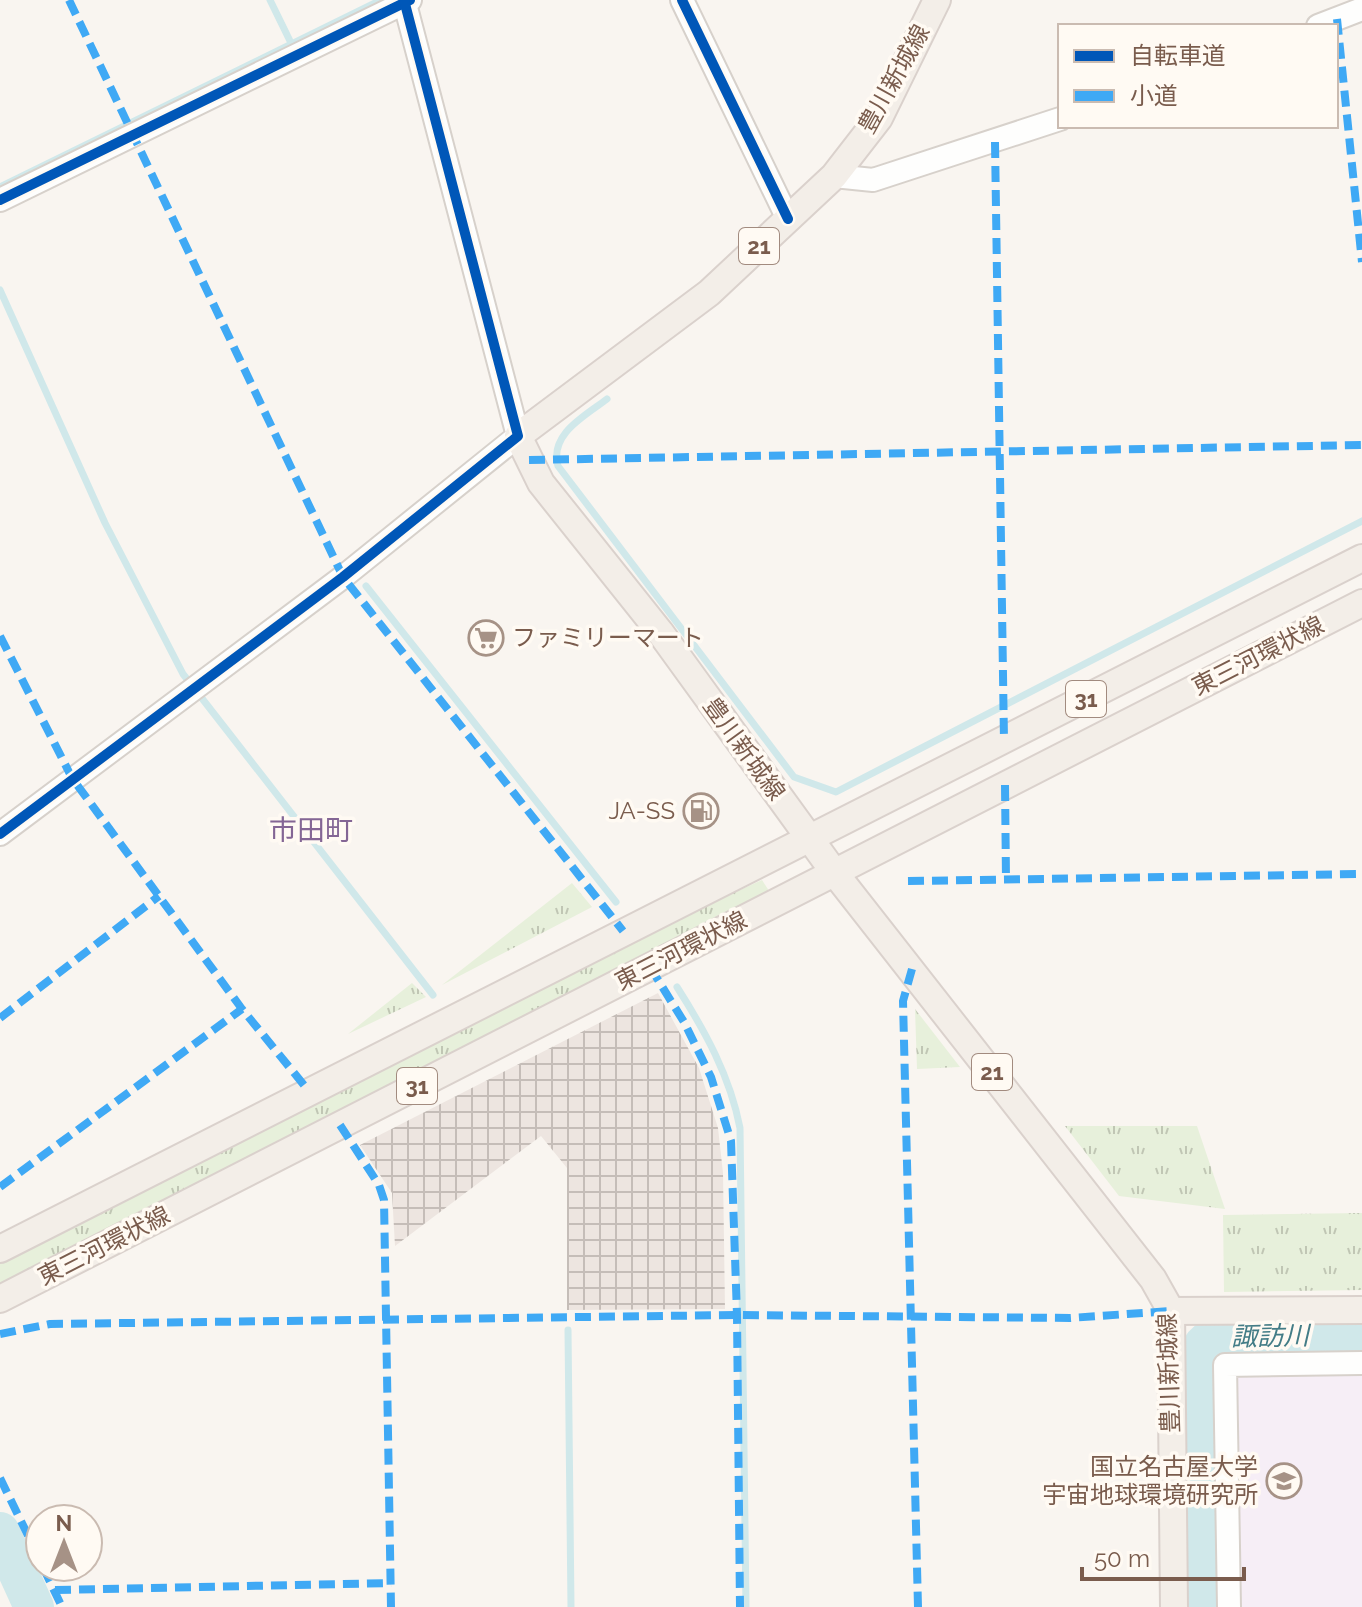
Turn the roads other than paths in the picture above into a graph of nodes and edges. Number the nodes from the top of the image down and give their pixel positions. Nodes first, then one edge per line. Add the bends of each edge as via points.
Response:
1 (682, 0) edge
2 (937, 0) edge
3 (406, 1) edge
4 (1362, 9) edge
5 (1323, 24) edge
6 (1058, 120) edge
7 (834, 176) junction
8 (0, 200) edge
9 (788, 219) junction
10 (518, 436) junction
11 (1362, 558) edge
12 (1362, 603) edge
13 (0, 834) edge
14 (807, 837) junction
15 (834, 872) junction
16 (0, 1249) edge
17 (0, 1299) edge
18 (1362, 1310) edge
19 (1171, 1311) junction
20 (1362, 1363) edge
21 (1174, 1607) edge
22 (1229, 1607) edge

1 - 9 street
2 - 7 main road, 豊川新城線 / 21 via 879,118
3 - 8 street
3 - 10 street
4 - 5 street
6 - 7 street via 873,180
7 - 9 main road, 豊川新城線 / 21
9 - 10 main road, 豊川新城線 / 21 via 709,293
10 - 13 street via 343,577
10 - 14 main road, 豊川新城線 / 21 via 541,483 660,632
11 - 14 main road, 東三河環状線 / 31
12 - 15 main road, 東三河環状線 / 31
14 - 15 main road, 豊川新城線 / 21
14 - 16 main road, 東三河環状線 / 31
15 - 17 main road, 東三河環状線 / 31
15 - 19 main road, 豊川新城線 / 21 via 1153,1279
18 - 19 main road
19 - 21 main road, 豊川新城線 / 21
20 - 22 street via 1225,1365

